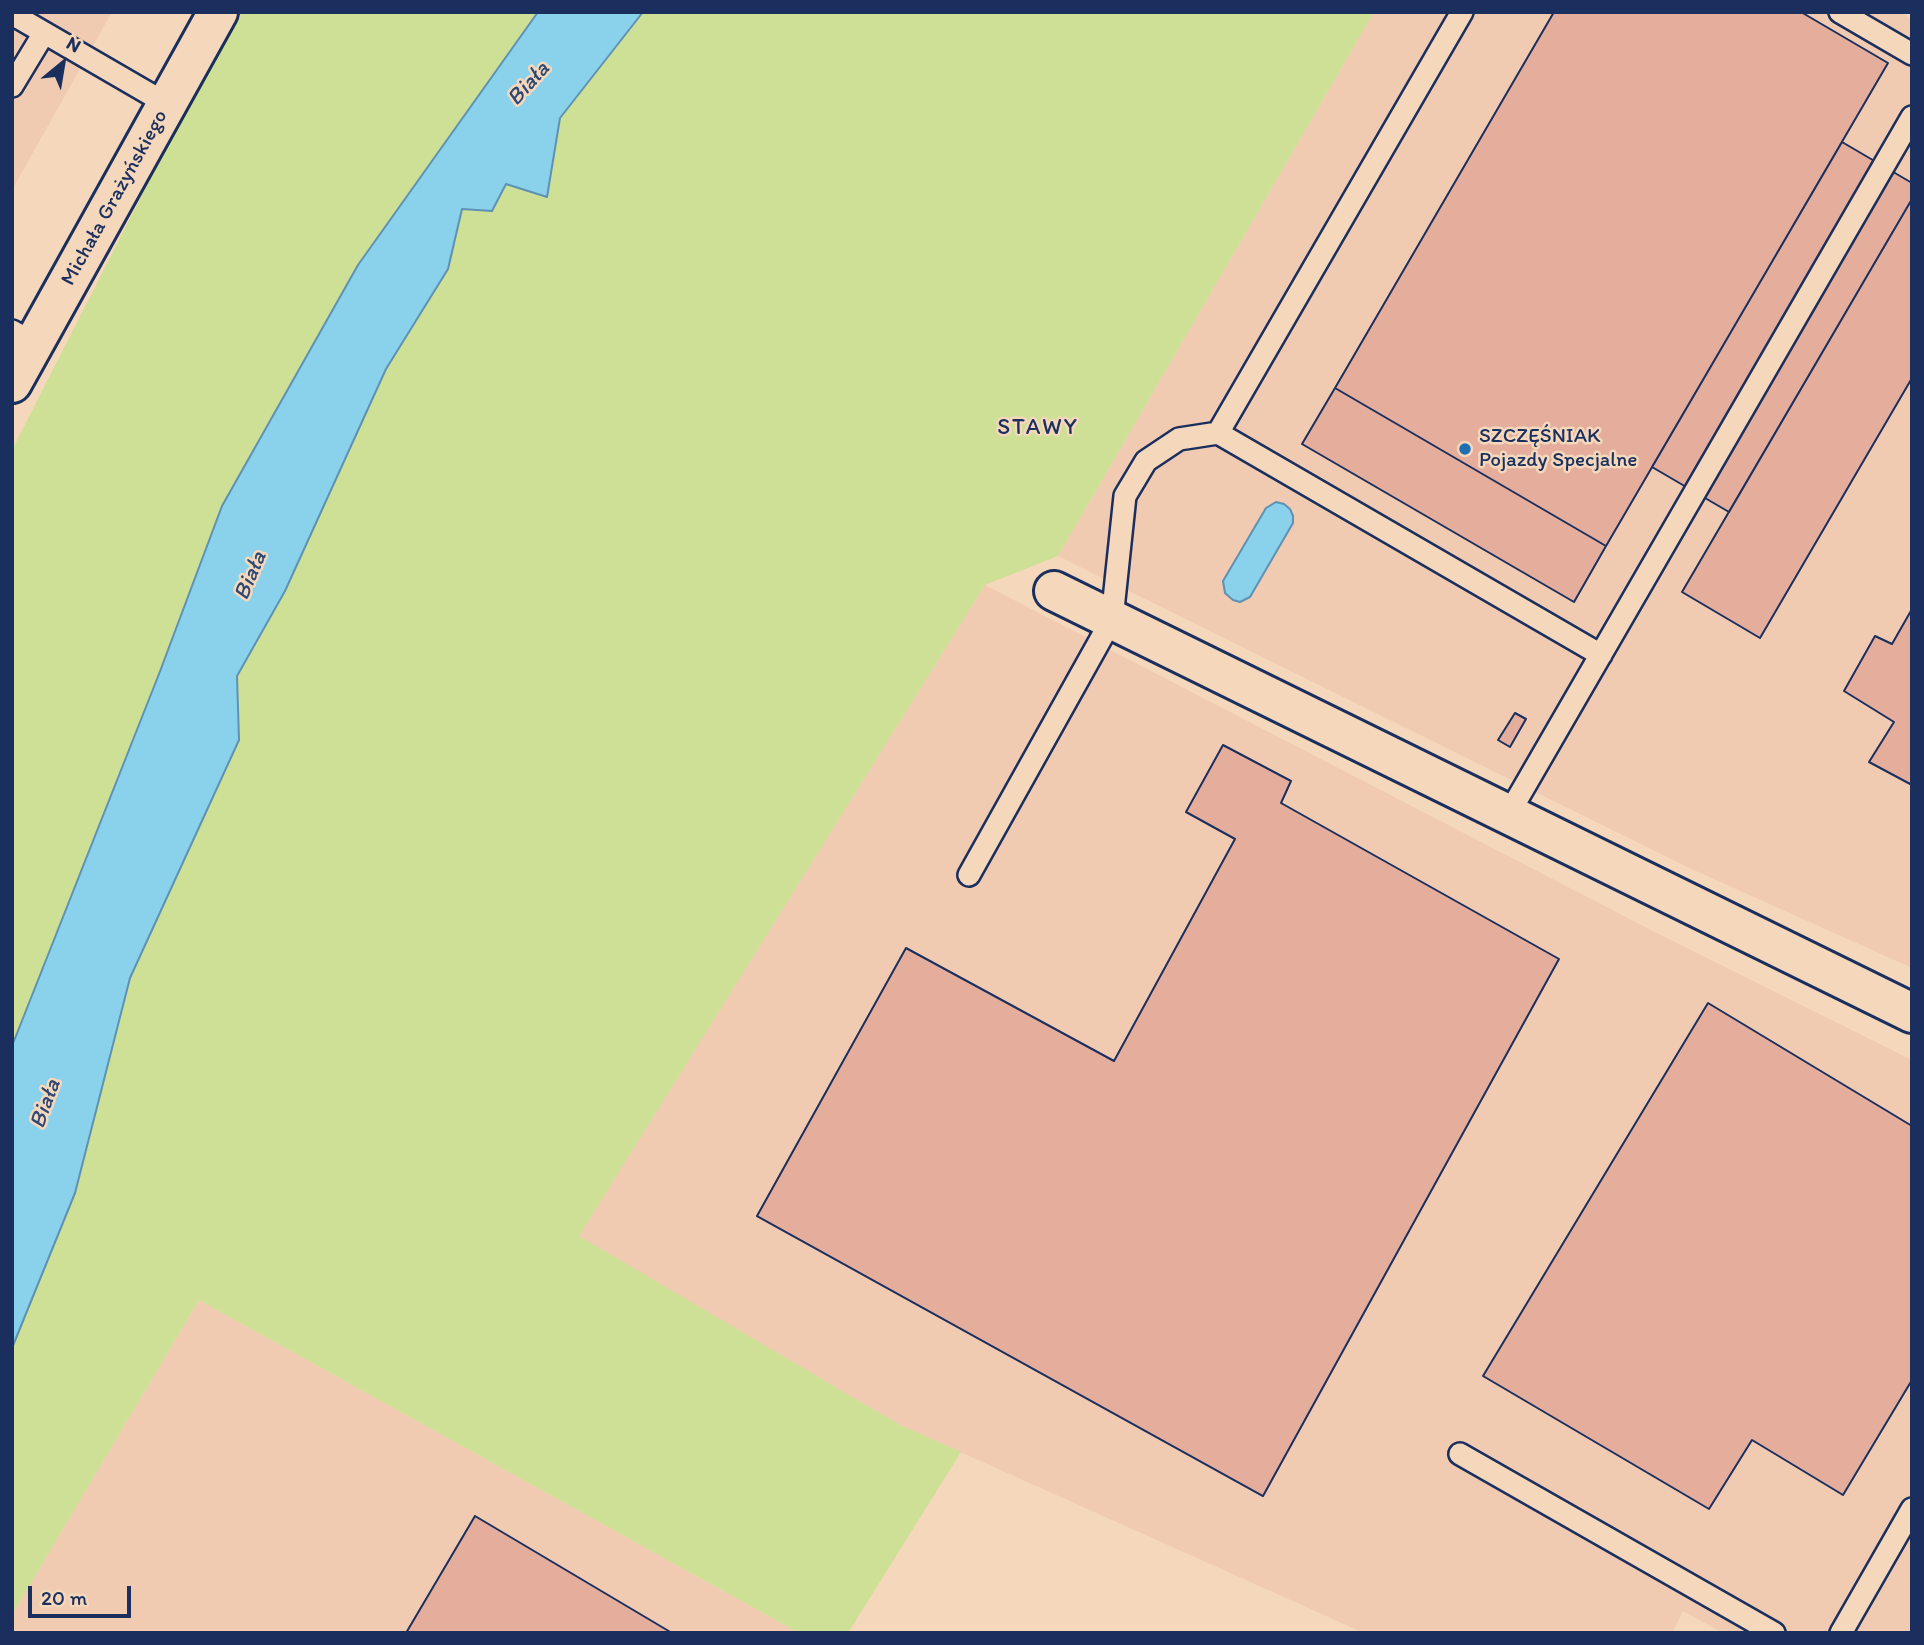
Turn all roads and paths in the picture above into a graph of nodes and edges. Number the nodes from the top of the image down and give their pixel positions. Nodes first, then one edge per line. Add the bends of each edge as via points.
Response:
1 (218, 12) edge
2 (1462, 12) edge
3 (1840, 12) edge
4 (12, 14) edge
5 (44, 33) junction
6 (1912, 54) edge
7 (12, 86) edge
8 (167, 104) junction
9 (1912, 117) edge
10 (23, 337) edge
11 (12, 383) edge
12 (1219, 433) junction
13 (1054, 591) dead end
14 (1112, 619) junction
15 (1601, 654) junction
16 (1508, 815) junction
17 (969, 875) dead end
18 (1912, 1013) edge
19 (1460, 1454) dead end
20 (1912, 1509) edge
21 (1774, 1633) edge
22 (1841, 1633) edge

1 - 8 street, Michała Grażyńskiego
2 - 12 lane
3 - 6 lane
4 - 5 lane
5 - 7 lane
5 - 8 lane
8 - 10 street, Michała Grażyńskiego
9 - 15 lane
10 - 11 street, Michała Grażyńskiego
12 - 14 lane via 1179,439 1146,461 1125,496
12 - 15 lane
13 - 14 street
14 - 16 street
14 - 17 lane
15 - 16 lane
16 - 18 street
19 - 21 lane
20 - 22 lane

